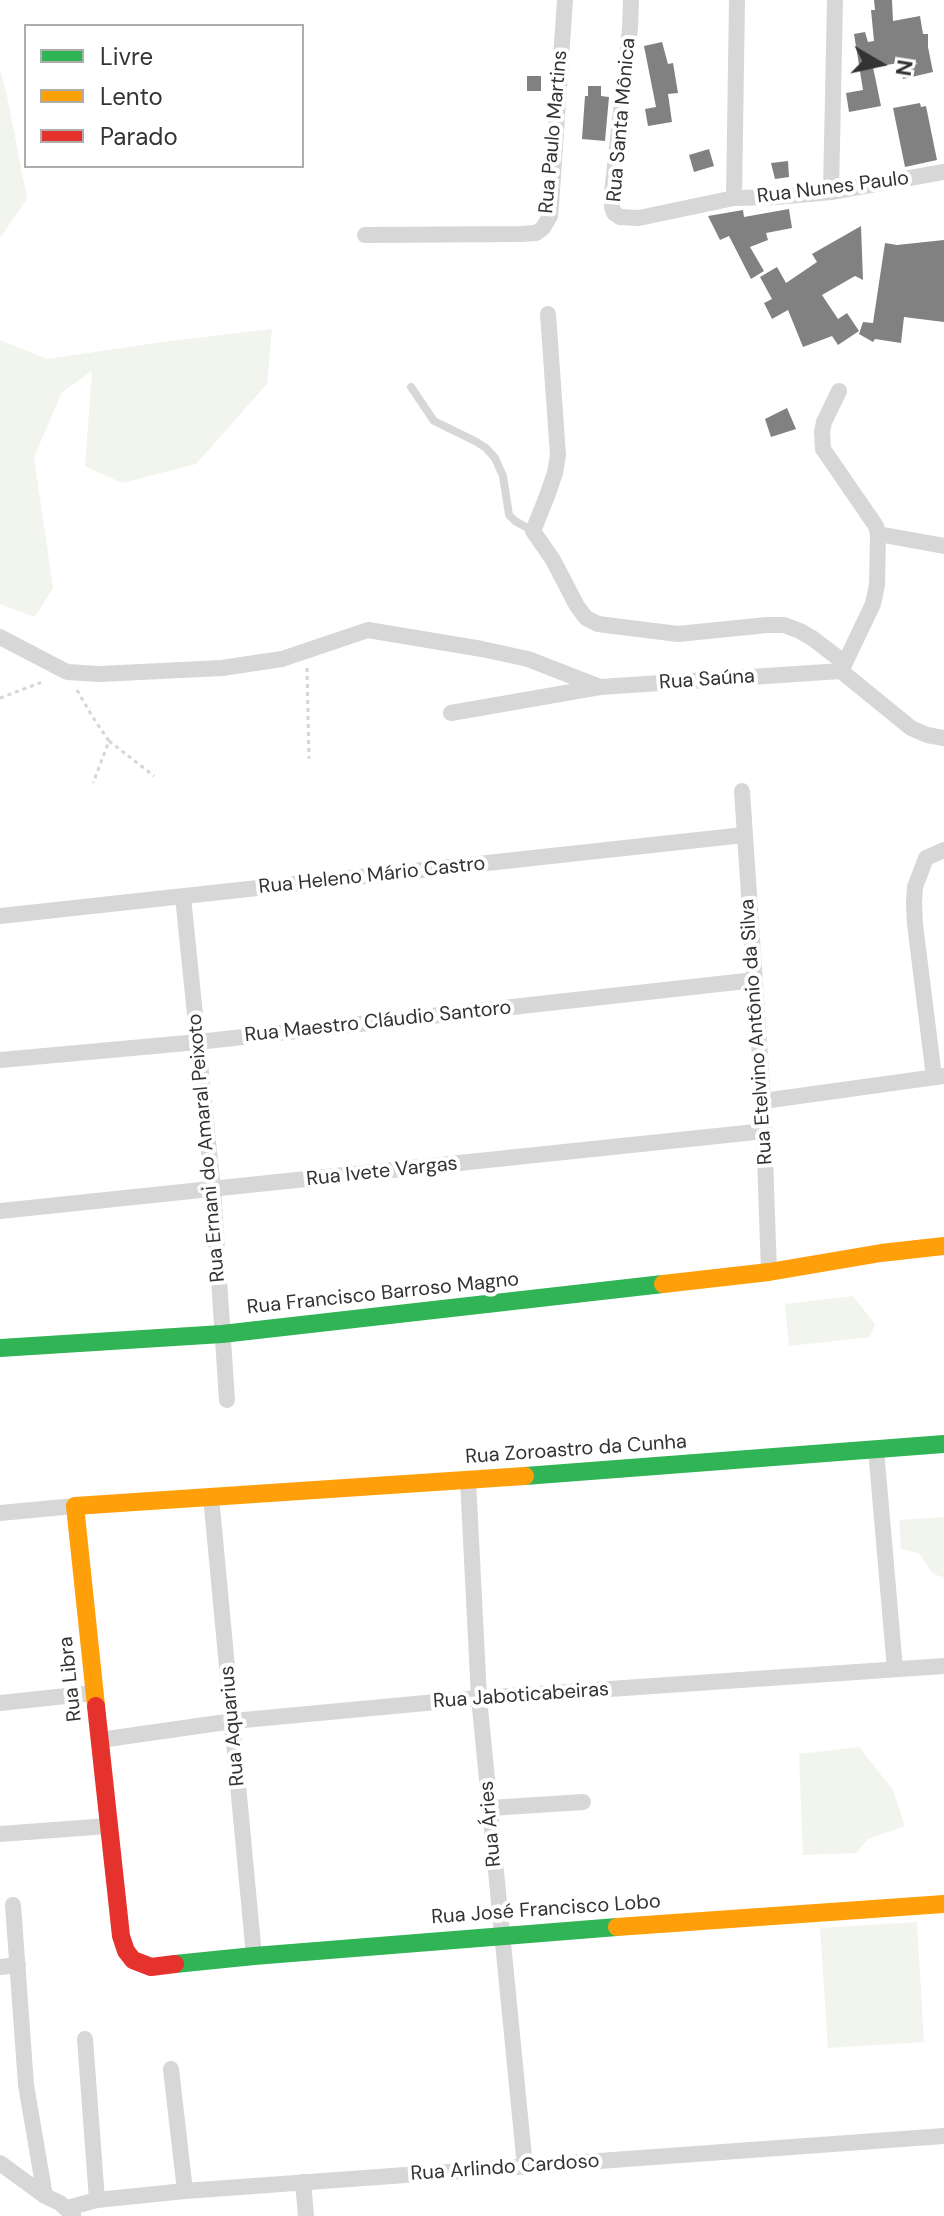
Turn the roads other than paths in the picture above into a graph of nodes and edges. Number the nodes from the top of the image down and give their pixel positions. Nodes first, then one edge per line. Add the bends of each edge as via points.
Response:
1 (565, 0) edge
2 (631, 0) edge
3 (737, 0) edge
4 (835, 0) edge
5 (938, 173) edge
6 (831, 192) junction
7 (734, 198) junction
8 (365, 235) dead end
9 (548, 314) dead end
10 (411, 387) dead end
11 (839, 391) dead end
12 (533, 531) junction
13 (878, 534) junction
14 (944, 546) edge
15 (0, 637) edge
16 (843, 667) junction
17 (600, 687) junction
18 (451, 713) dead end
19 (944, 738) edge
20 (742, 791) dead end
21 (744, 835) junction
22 (944, 850) edge
23 (183, 897) junction
24 (0, 916) edge
25 (755, 980) junction
26 (198, 1042) junction
27 (0, 1060) edge
28 (939, 1077) edge
29 (763, 1101) junction
30 (765, 1131) junction
31 (213, 1190) junction
32 (0, 1211) edge
33 (944, 1246) edge
34 (769, 1272) junction
35 (222, 1334) junction
36 (0, 1348) edge
37 (227, 1400) dead end
38 (944, 1444) edge
39 (876, 1449) junction
40 (468, 1480) junction
41 (211, 1496) junction
42 (75, 1506) junction
43 (0, 1513) edge
44 (944, 1666) edge
45 (895, 1669) junction
46 (94, 1693) junction
47 (479, 1698) junction
48 (0, 1703) edge
49 (233, 1721) junction
50 (100, 1740) junction
51 (583, 1802) dead end
52 (490, 1808) junction
53 (108, 1826) junction
54 (0, 1834) edge
55 (944, 1904) edge
56 (13, 1905) dead end
57 (502, 1935) junction
58 (254, 1956) junction
59 (18, 1965) junction
60 (0, 1967) edge
61 (151, 1967) joint
62 (85, 2039) dead end
63 (171, 2069) dead end
64 (944, 2136) edge
65 (0, 2163) edge
66 (525, 2167) junction
67 (303, 2182) junction
68 (185, 2191) junction
69 (45, 2196) junction
70 (97, 2200) junction
71 (70, 2212) edge
72 (306, 2216) edge

1 - 8 street, Rua Paulo Martins via 550,216 543,228 521,234
2 - 7 street, Rua Santa Mônica via 614,213 639,218
3 - 7 street
4 - 6 street
5 - 6 street, Rua Nunes Paulo
6 - 7 street, Rua Nunes Paulo
9 - 12 street via 558,455
10 - 12 lane via 434,421 475,441 495,458 509,515
11 - 13 street via 824,422 823,449
12 - 16 street via 577,606 598,624 678,634 784,625 812,638
13 - 14 street
13 - 16 street via 873,604
15 - 17 street via 67,672 115,673 282,659 368,630 528,659
16 - 17 street, Rua Saúna
16 - 19 street via 911,728
17 - 18 street, Rua Saúna
20 - 21 street, Rua Etelvino Antônio da Silva
21 - 23 street, Rua Heleno Mário Castro
21 - 25 street, Rua Etelvino Antônio da Silva
22 - 28 street via 926,858 914,903
23 - 24 street, Rua Heleno Mário Castro
23 - 26 street, Rua Ernani do Amaral Peixoto
25 - 26 street, Rua Maestro Cláudio Santoro
25 - 29 street, Rua Etelvino Antônio da Silva
26 - 27 street, Rua Maestro Cláudio Santoro
26 - 31 street, Rua Ernani do Amaral Peixoto
28 - 29 street
29 - 30 street, Rua Etelvino Antônio da Silva
30 - 31 street, Rua Ivete Vargas
30 - 34 street, Rua Etelvino Antônio da Silva
31 - 32 street, Rua Ivete Vargas
31 - 35 street, Rua Ernani do Amaral Peixoto
33 - 34 street, Rua Francisco Barroso Magno
34 - 35 street, Rua Francisco Barroso Magno
35 - 36 street, Rua Francisco Barroso Magno
35 - 37 street, Rua Ernani do Amaral Peixoto
38 - 39 street, Rua Zoroastro da Cunha
39 - 40 street, Rua Zoroastro da Cunha
39 - 45 street
40 - 41 street, Rua Zoroastro da Cunha
40 - 47 street, Rua Áries
41 - 42 street
41 - 49 street, Rua Aquarius
42 - 43 street
42 - 46 street, Rua Libra
44 - 45 street, Rua Jaboticabeiras
45 - 47 street, Rua Jaboticabeiras
46 - 48 street
46 - 50 street, Rua Libra
47 - 49 street, Rua Jaboticabeiras
47 - 52 street, Rua Áries
49 - 50 street, Rua Jaboticabeiras
49 - 58 street, Rua Aquarius
50 - 53 street, Rua Libra
51 - 52 street
52 - 57 street, Rua Áries
53 - 54 street
53 - 61 street, Rua Libra via 121,1936 133,1960
55 - 57 street, Rua José Francisco Lobo
56 - 59 street
57 - 58 street, Rua José Francisco Lobo
57 - 66 street, Rua Áries
58 - 61 street, Rua José Francisco Lobo
59 - 60 street
59 - 69 street via 26,2085
62 - 70 street
63 - 68 street
64 - 66 street, Rua Arlindo Cardoso
65 - 69 street
66 - 67 street, Rua Arlindo Cardoso
67 - 68 street, Rua Arlindo Cardoso
67 - 72 street
68 - 70 street, Rua Arlindo Cardoso
69 - 71 street
70 - 71 street, Rua Arlindo Cardoso

